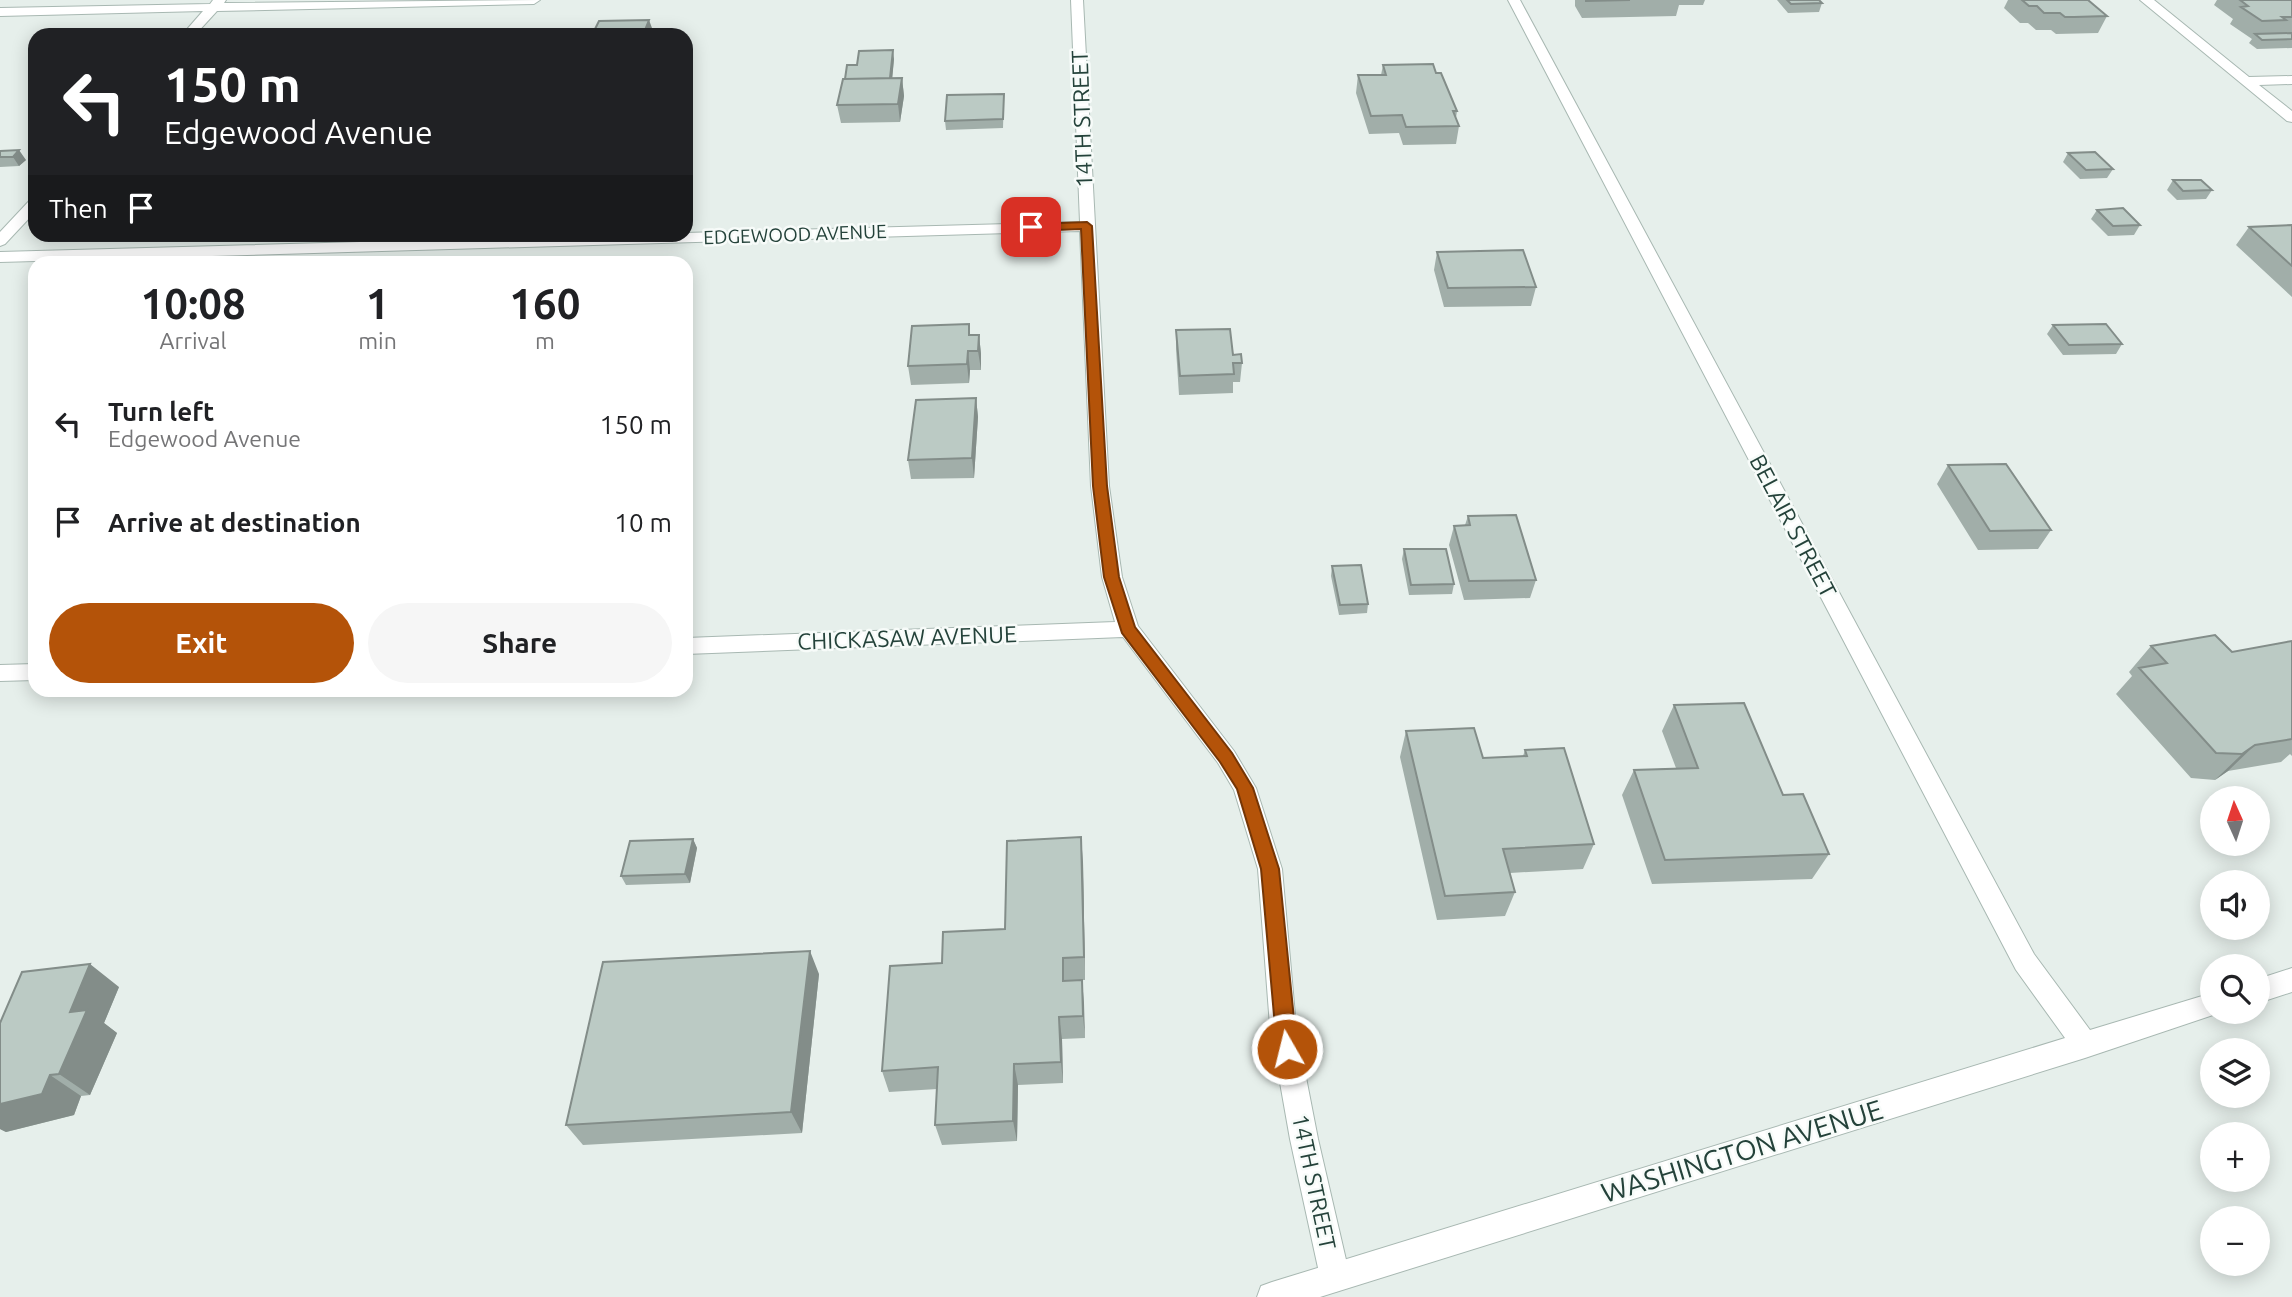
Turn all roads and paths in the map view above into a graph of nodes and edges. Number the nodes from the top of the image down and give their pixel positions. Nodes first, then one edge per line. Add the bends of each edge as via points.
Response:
1 (534, 0) edge
2 (1077, 0) edge
3 (1514, 0) edge
4 (2146, 0) edge
5 (217, 4) edge
6 (0, 12) edge
7 (195, 28) edge
8 (2292, 80) edge
9 (2246, 81) junction
10 (2292, 118) edge
11 (28, 211) edge
12 (1087, 226) junction
13 (693, 237) edge
14 (0, 241) edge
15 (526, 242) edge
16 (28, 256) edge
17 (35, 256) edge
18 (0, 257) edge
19 (1128, 629) junction
20 (693, 646) edge
21 (28, 672) edge
22 (0, 673) edge
23 (2292, 980) edge
24 (2270, 987) edge
25 (2200, 1009) edge
26 (2085, 1045) junction
27 (1335, 1278) junction
28 (1272, 1297) edge

1 - 5 street
2 - 12 street, 14TH STREET
3 - 26 street, BELAIR STREET via 2025,962
4 - 9 street
5 - 6 street
5 - 7 street
8 - 9 street
9 - 10 street
11 - 14 street
12 - 13 street, EDGEWOOD AVENUE
12 - 19 street, 14TH STREET via 1100,486 1111,577
15 - 17 street, EDGEWOOD AVENUE
16 - 18 street, EDGEWOOD AVENUE
19 - 20 street, CHICKASAW AVENUE
19 - 27 street, 14TH STREET via 1245,788 1270,869 1283,1026
21 - 22 street
23 - 24 street
25 - 26 street, WASHINGTON AVENUE
26 - 27 street, WASHINGTON AVENUE
27 - 28 street, WASHINGTON AVENUE

